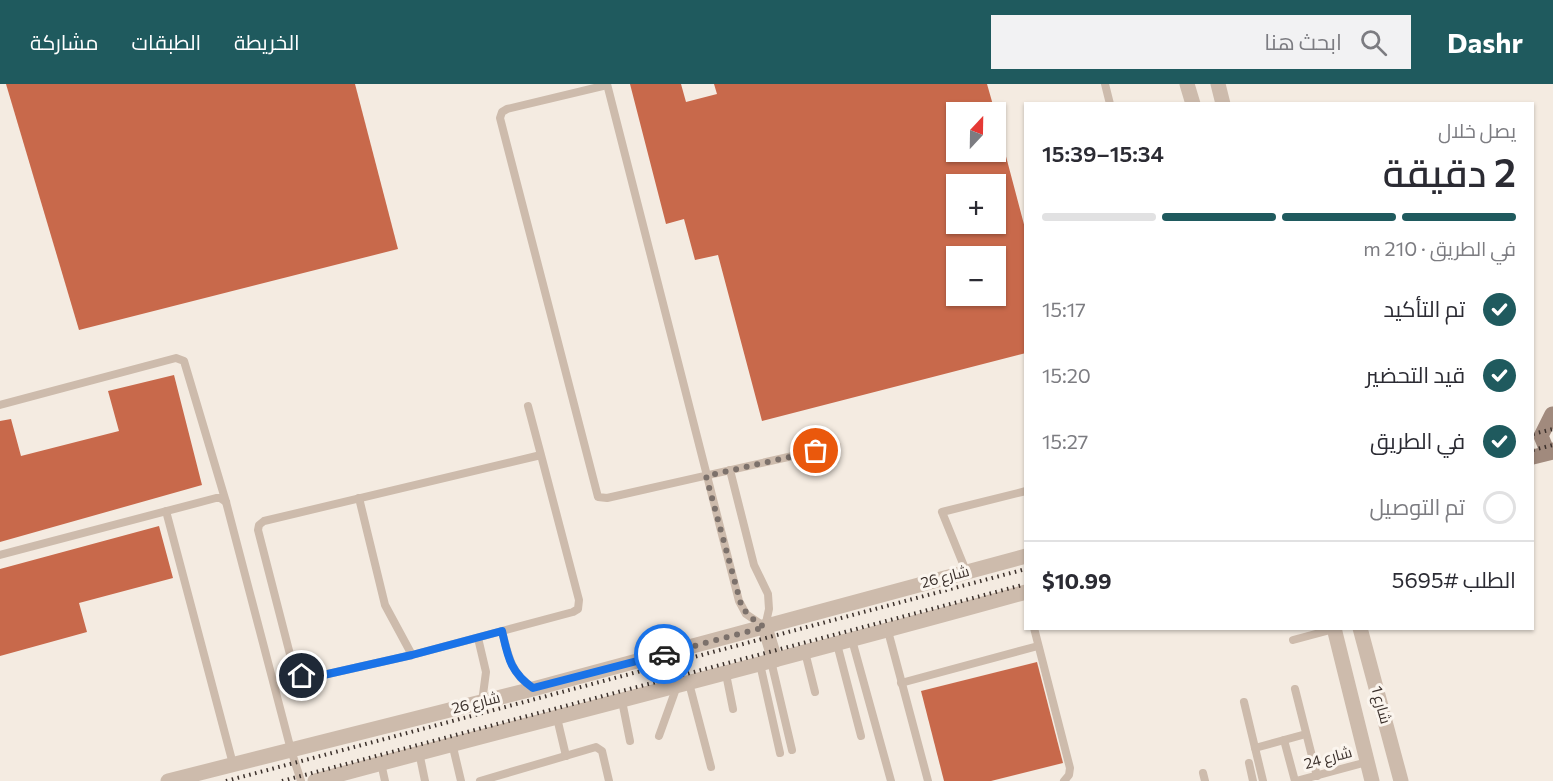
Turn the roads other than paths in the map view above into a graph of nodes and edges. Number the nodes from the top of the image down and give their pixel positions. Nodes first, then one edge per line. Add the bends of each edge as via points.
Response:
1 (1105, 84) edge
2 (1187, 84) edge
3 (1218, 84) edge
4 (607, 85) edge
5 (1110, 102) edge
6 (1192, 102) edge
7 (1222, 102) edge
8 (0, 405) edge
9 (528, 406) dead end
10 (1552, 414) edge
11 (1534, 419) edge
12 (837, 446) dead end
13 (1553, 451) edge
14 (541, 454) junction
15 (1534, 458) edge
16 (730, 470) junction
17 (706, 476) junction
18 (1024, 492) edge
19 (359, 498) junction
20 (226, 502) junction
21 (166, 511) junction
22 (0, 555) edge
23 (1024, 556) edge
24 (966, 571) junction
25 (1024, 593) edge
26 (765, 627) junction
27 (1034, 630) edge
28 (1330, 630) edge
29 (1334, 630) edge
30 (1361, 630) edge
31 (502, 631) junction
32 (888, 631) junction
33 (478, 638) junction
34 (1293, 640) dead end
35 (844, 642) junction
36 (1038, 646) junction
37 (805, 652) junction
38 (412, 655) junction
39 (769, 662) junction
40 (726, 674) junction
41 (901, 683) junction
42 (683, 684) junction
43 (533, 688) junction
44 (1294, 689) dead end
45 (815, 692) dead end
46 (622, 701) junction
47 (482, 702) junction
48 (1244, 702) dead end
49 (733, 709) dead end
50 (557, 718) junction
51 (1306, 734) junction
52 (861, 735) dead end
53 (659, 736) dead end
54 (1284, 740) junction
55 (630, 741) dead end
56 (452, 743) junction
57 (1255, 748) junction
58 (291, 750) junction
59 (792, 750) dead end
60 (418, 752) junction
61 (780, 753) dead end
62 (566, 756) junction
63 (1367, 762) junction
64 (381, 763) junction
65 (1248, 763) dead end
66 (233, 764) junction
67 (711, 767) dead end
68 (1317, 776) junction
69 (344, 777) edge
70 (1066, 780) edge
71 (168, 781) edge
72 (301, 781) edge
73 (315, 781) edge
74 (385, 781) edge
75 (425, 781) edge
76 (461, 781) edge
77 (480, 781) edge
78 (609, 781) edge
79 (891, 781) edge
80 (928, 781) edge
81 (1253, 781) edge
82 (1263, 781) edge
83 (1296, 781) edge
84 (1372, 781) edge
85 (1401, 781) edge

1 - 5 lane
2 - 6 street
3 - 7 street
4 - 17 lane
4 - 17 lane via 507,109 500,115 500,121 596,494 602,499
8 - 20 lane via 181,358
9 - 14 lane
10 - 11 main road
10 - 13 main road via 1540,436 1546,448
12 - 16 lane
13 - 15 main road
14 - 19 lane
14 - 31 lane via 579,605 573,612
16 - 17 lane
16 - 26 lane via 754,565 768,594
17 - 26 lane via 742,608
18 - 24 lane via 942,512
19 - 38 lane via 384,605
19 - 38 lane via 264,521 258,530 293,666 310,678
20 - 21 lane via 220,498
20 - 58 lane
21 - 22 lane
21 - 66 lane
23 - 24 street, شارع 26
24 - 26 street, شارع 26
25 - 32 street
26 - 39 street
26 - 43 street, شارع 26
27 - 36 lane
28 - 34 lane
29 - 63 street, شارع 1
30 - 85 street, شارع 1
31 - 33 lane
31 - 43 lane via 513,669
32 - 35 street
32 - 41 lane
33 - 38 lane
33 - 47 lane via 486,672
35 - 37 street
35 - 52 lane
35 - 79 lane
36 - 41 lane
36 - 70 lane via 1070,768
37 - 39 street
37 - 45 lane
39 - 40 street
39 - 59 lane
39 - 61 lane
40 - 42 street
40 - 49 lane
41 - 80 lane
42 - 46 street
42 - 53 lane
42 - 67 lane
43 - 47 street, شارع 26
44 - 51 lane
46 - 50 street
46 - 55 lane
47 - 58 street, شارع 26
48 - 57 lane
50 - 56 street
50 - 62 lane
51 - 54 lane
51 - 68 lane
54 - 57 lane
54 - 83 lane
56 - 60 street
56 - 76 lane
57 - 82 lane
58 - 66 street, شارع 26
58 - 72 lane
60 - 64 street
60 - 75 lane
62 - 77 lane
62 - 78 lane via 600,748
63 - 68 lane, شارع 24
63 - 84 street, شارع 1
64 - 69 street
64 - 74 lane
65 - 81 lane
66 - 71 street, شارع 26
68 - 83 lane, شارع 24
69 - 73 street

